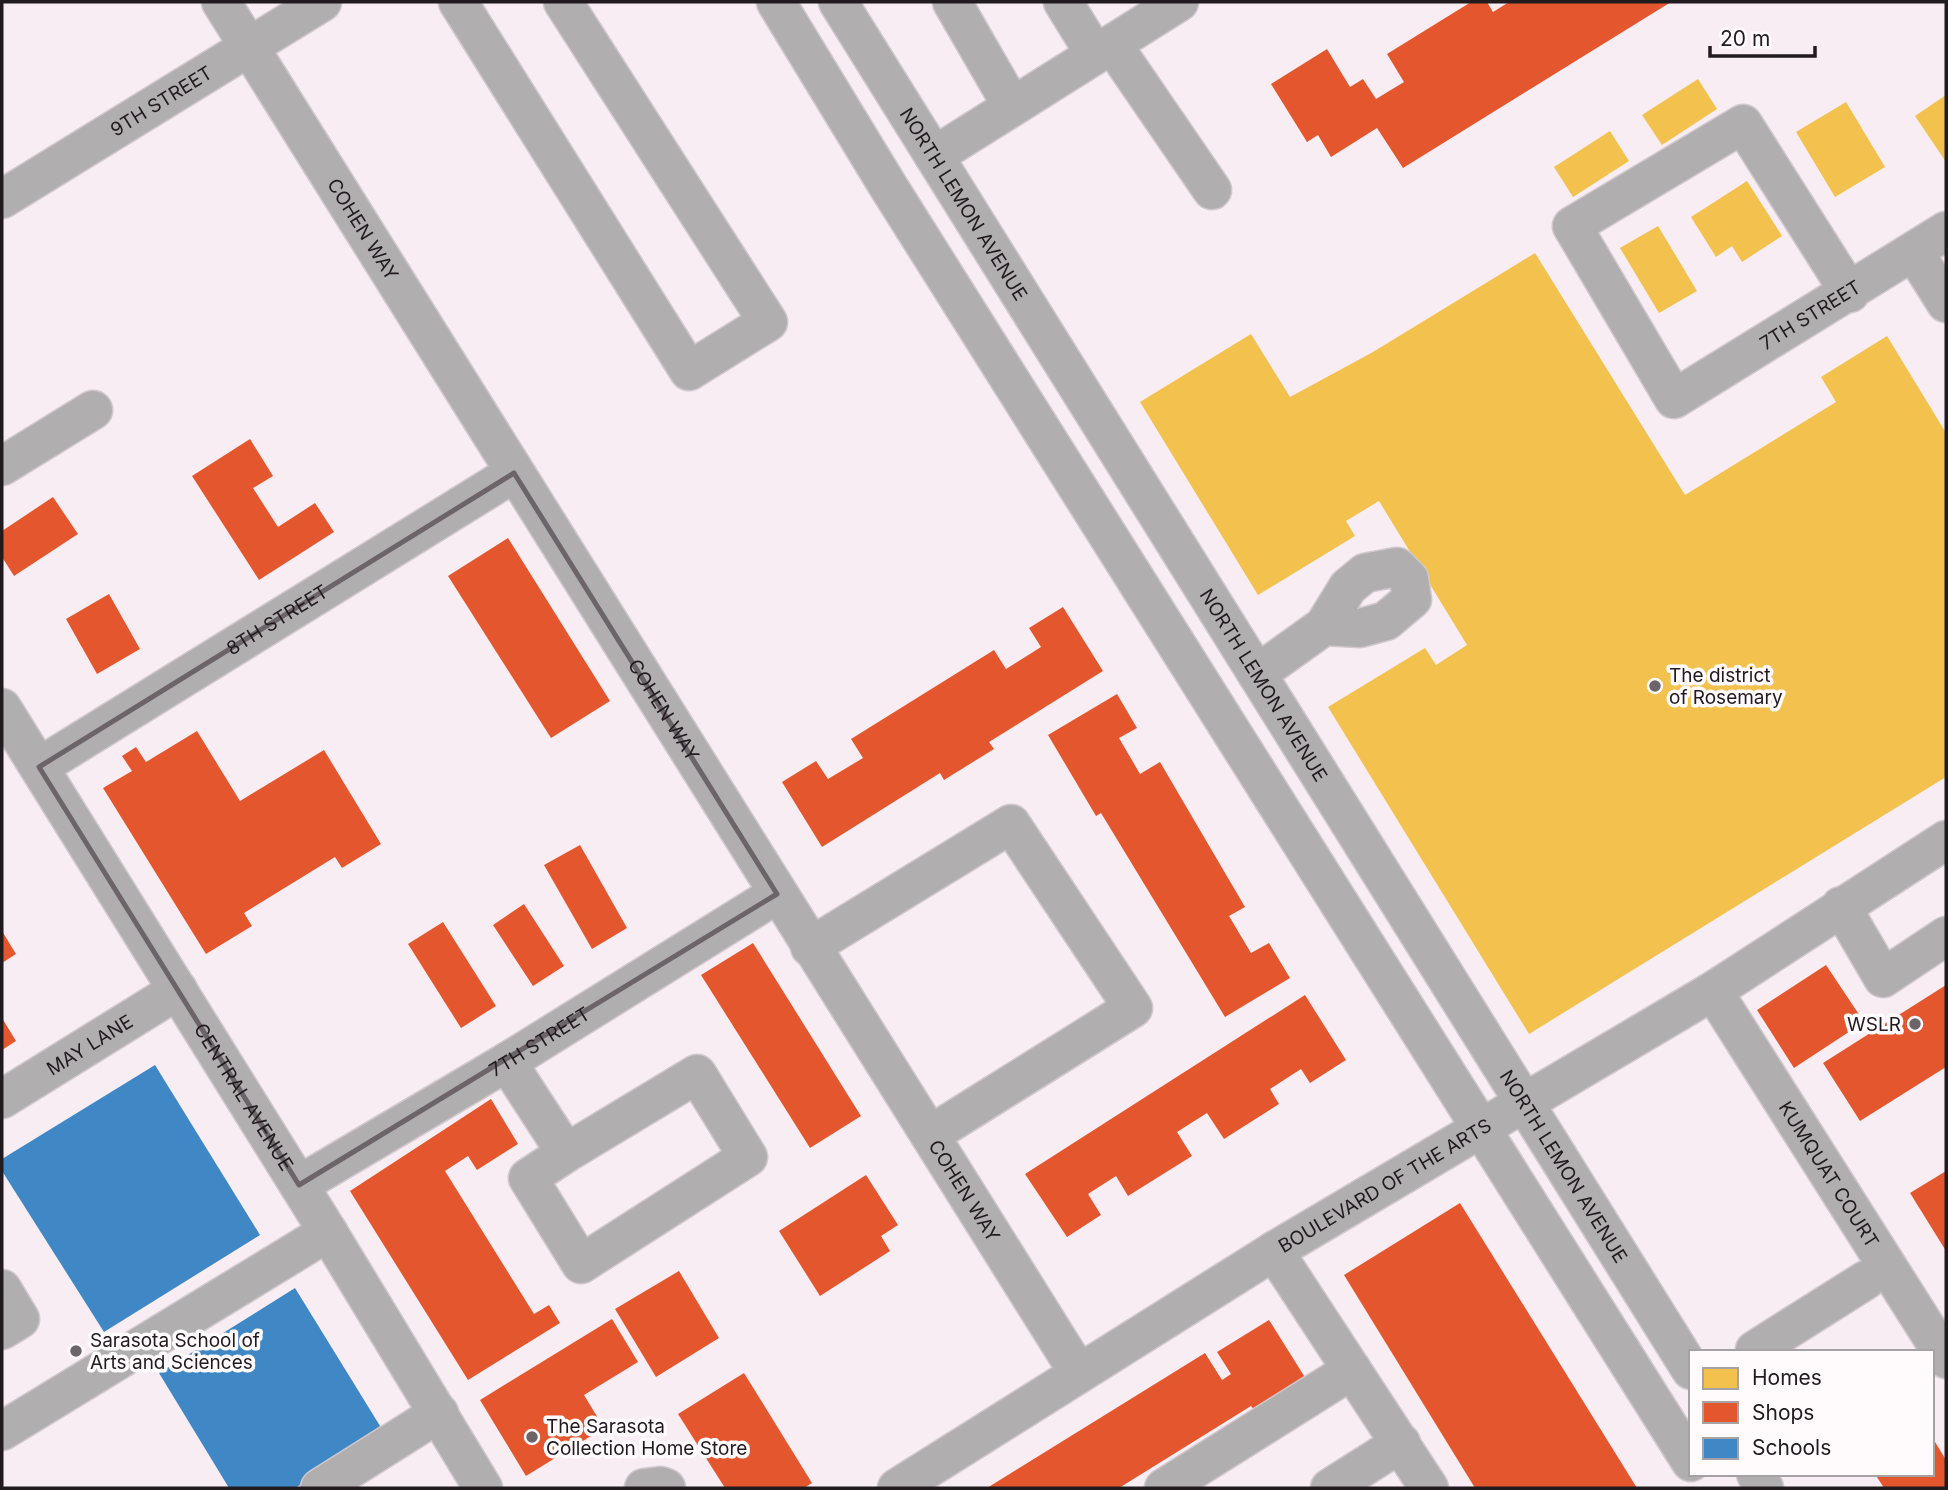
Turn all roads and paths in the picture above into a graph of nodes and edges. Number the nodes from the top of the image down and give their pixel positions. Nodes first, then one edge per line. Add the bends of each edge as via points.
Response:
1 (221, 2) edge
2 (322, 2) edge
3 (458, 2) edge
4 (563, 2) edge
5 (776, 2) edge
6 (838, 2) edge
7 (952, 2) edge
8 (1063, 2) edge
9 (1180, 2) edge
10 (249, 47) junction
11 (1103, 49) junction
12 (1012, 106) junction
13 (934, 156) junction
14 (1212, 190) dead end
15 (2, 200) edge
16 (1946, 231) edge
17 (1914, 252) junction
18 (1850, 293) junction
19 (1946, 303) edge
20 (93, 410) dead end
21 (2, 466) edge
22 (514, 473) junction
23 (1324, 626) dead end
24 (1257, 674) junction
25 (2, 708) edge
26 (39, 767) junction
27 (1945, 843) edge
28 (777, 894) junction
29 (1841, 906) junction
30 (1946, 936) edge
31 (810, 947) junction
32 (178, 989) junction
33 (1713, 990) junction
34 (507, 1062) junction
35 (2, 1099) edge
36 (1524, 1102) junction
37 (1481, 1128) junction
38 (930, 1135) junction
39 (566, 1153) junction
40 (299, 1185) junction
41 (328, 1232) junction
42 (1274, 1251) junction
43 (1866, 1280) dead end
44 (2, 1289) edge
45 (2, 1330) edge
46 (1755, 1350) edge
47 (1946, 1359) edge
48 (1689, 1367) edge
49 (1352, 1370) junction
50 (1078, 1372) junction
51 (439, 1413) junction
52 (2, 1431) edge
53 (1401, 1443) junction
54 (1689, 1459) edge
55 (320, 1488) edge
56 (483, 1488) edge
57 (644, 1488) edge
58 (666, 1488) edge
59 (897, 1488) edge
60 (1164, 1488) edge
61 (1330, 1488) edge
62 (1429, 1488) edge

1 - 10 street, COHEN WAY
2 - 10 street, 9TH STREET
3 - 4 street via 689,371 768,322
5 - 37 street
6 - 13 street, NORTH LEMON AVENUE
7 - 12 street
8 - 11 street
9 - 11 street
10 - 15 street, 9TH STREET
10 - 22 street, COHEN WAY
11 - 12 street
11 - 14 street
12 - 13 street
13 - 24 street, NORTH LEMON AVENUE
16 - 17 street, 7TH STREET
17 - 18 street, 7TH STREET
17 - 19 street
18 - 18 street, 7TH STREET via 1674,399 1572,226 1743,124
20 - 21 street
22 - 26 street, 8TH STREET
22 - 28 street, COHEN WAY
23 - 24 street
24 - 36 street, NORTH LEMON AVENUE
25 - 26 street, CENTRAL AVENUE
26 - 32 street, CENTRAL AVENUE
27 - 29 street, BOULEVARD OF THE ARTS
28 - 31 street, COHEN WAY
28 - 34 street, 7TH STREET
29 - 30 street via 1883,978
29 - 33 street, BOULEVARD OF THE ARTS
31 - 38 street, COHEN WAY
31 - 38 street via 1011,824 1133,1008
32 - 35 street, MAY LANE
32 - 40 street, CENTRAL AVENUE
33 - 36 street, BOULEVARD OF THE ARTS
33 - 47 street, KUMQUAT COURT
34 - 39 street
34 - 40 street, 7TH STREET
36 - 37 street, BOULEVARD OF THE ARTS
36 - 48 street, NORTH LEMON AVENUE
37 - 42 street, BOULEVARD OF THE ARTS
37 - 54 street
38 - 50 street, COHEN WAY
39 - 39 street via 528,1178 582,1264 748,1157 697,1074
40 - 41 street, CENTRAL AVENUE
41 - 51 street, CENTRAL AVENUE
41 - 52 street
42 - 49 street
42 - 50 street, BOULEVARD OF THE ARTS
43 - 46 street
44 - 45 street via 20,1319
49 - 53 street
49 - 60 street
50 - 59 street, BOULEVARD OF THE ARTS
51 - 55 street
51 - 56 street, CENTRAL AVENUE
53 - 61 street
53 - 62 street
57 - 58 street

